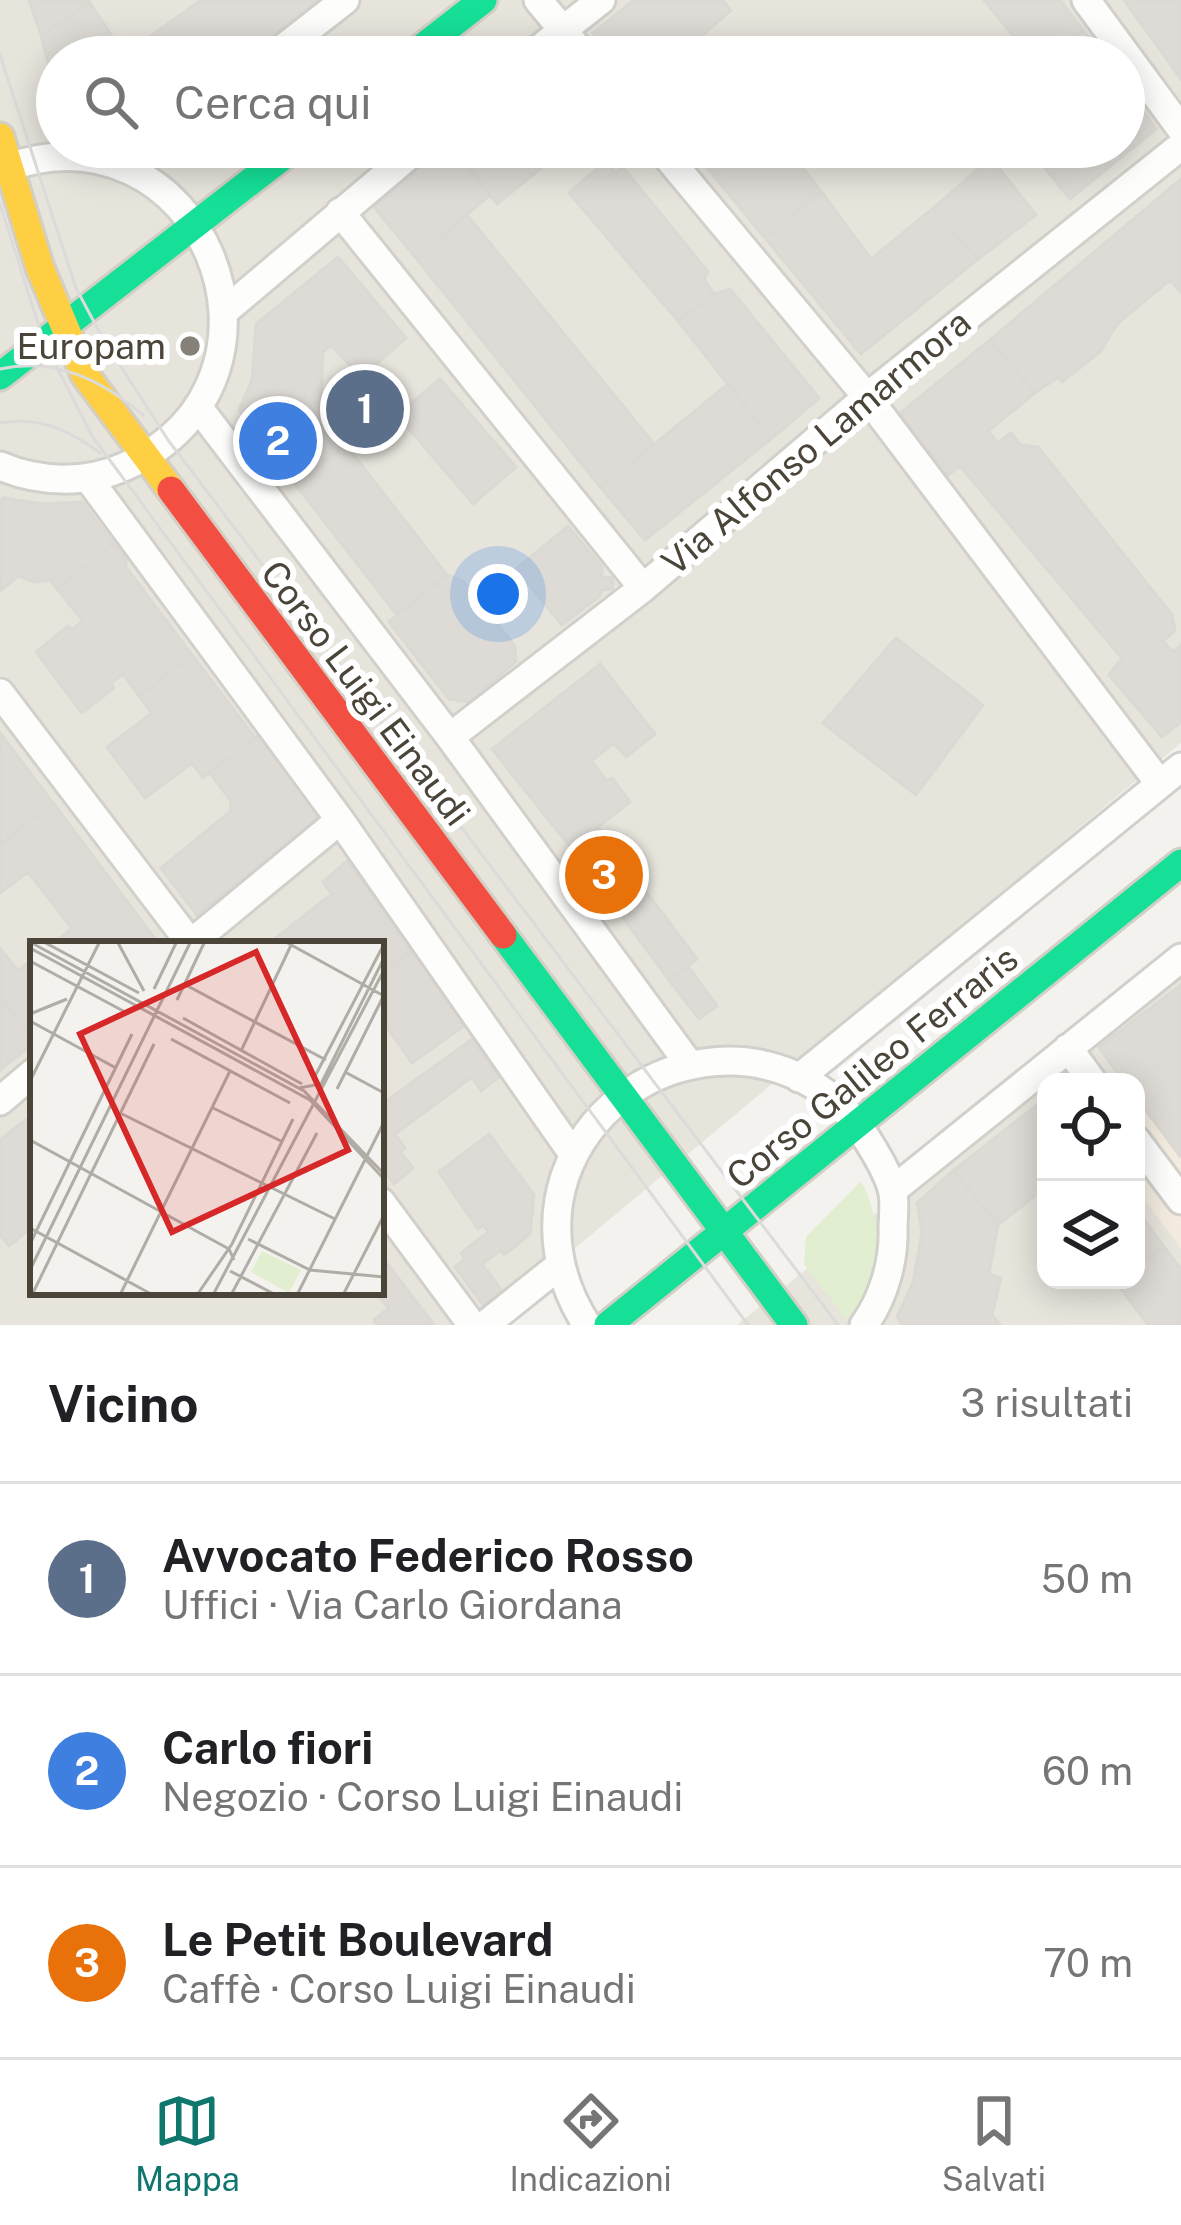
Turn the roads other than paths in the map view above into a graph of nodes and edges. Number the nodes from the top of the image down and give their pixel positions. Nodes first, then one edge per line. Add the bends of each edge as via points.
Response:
1 (345, 0) edge
2 (483, 0) edge
3 (538, 0) edge
4 (601, 0) edge
5 (1087, 0) edge
6 (563, 29) junction
7 (299, 36) edge
8 (437, 36) edge
9 (554, 36) edge
10 (568, 36) edge
11 (1113, 36) edge
12 (1145, 80) edge
13 (1181, 129) edge
14 (0, 137) edge
15 (1181, 146) edge
16 (36, 159) edge
17 (5, 168) edge
18 (126, 168) edge
19 (267, 168) edge
20 (393, 168) edge
21 (676, 168) edge
22 (129, 169) joint
23 (340, 212) junction
24 (194, 223) junction
25 (225, 311) junction
26 (62, 329) junction
27 (0, 376) edge
28 (867, 398) junction
29 (198, 407) junction
30 (145, 457) junction
31 (5, 472) edge
32 (88, 478) junction
33 (643, 588) junction
34 (0, 693) edge
35 (450, 737) junction
36 (1170, 776) edge
37 (340, 820) junction
38 (1181, 863) edge
39 (188, 941) edge
40 (194, 941) edge
41 (1181, 958) edge
42 (1068, 1048) junction
43 (689, 1064) junction
44 (1086, 1073) edge
45 (30, 1076) edge
46 (800, 1078) junction
47 (622, 1095) junction
48 (0, 1101) edge
49 (857, 1124) junction
50 (1145, 1152) edge
51 (573, 1154) junction
52 (892, 1190) junction
53 (1181, 1200) edge
54 (384, 1206) edge
55 (726, 1232) junction
56 (560, 1264) junction
57 (870, 1322) edge
58 (472, 1325) edge
59 (484, 1325) edge
60 (587, 1325) edge
61 (608, 1325) edge
62 (794, 1325) edge

1 - 7 street
2 - 8 main road
3 - 6 street
4 - 6 street
5 - 11 street
6 - 9 street
6 - 10 street
12 - 13 street
14 - 17 main road, Corso Luigi Einaudi
15 - 28 street, Via Alfonso Lamarmora
16 - 17 street
17 - 26 main road, Corso Luigi Einaudi
18 - 22 street
19 - 24 main road
20 - 23 street
21 - 28 street
22 - 24 street
23 - 25 street
23 - 33 street
24 - 25 street via 216,264
24 - 26 main road
25 - 29 street via 219,361
26 - 27 main road
26 - 30 main road, Corso Luigi Einaudi
28 - 33 street, Via Alfonso Lamarmora
28 - 36 street
29 - 30 street
29 - 35 street, Corso Luigi Einaudi
30 - 32 street
30 - 47 main road, Corso Luigi Einaudi
31 - 32 street
32 - 37 street
33 - 35 street, Via Alfonso Lamarmora
34 - 39 street
35 - 43 street, Corso Luigi Einaudi
36 - 46 street, Corso Galileo Ferraris
37 - 40 street
37 - 51 street
38 - 49 main road, Corso Galileo Ferraris
41 - 42 street
42 - 44 street
42 - 52 street
43 - 46 street via 724,1060
43 - 47 street
45 - 48 street
46 - 49 street
47 - 51 street
47 - 55 main road, Corso Luigi Einaudi
49 - 52 street
49 - 55 main road, Corso Galileo Ferraris
50 - 53 street
51 - 56 street via 556,1225
52 - 57 street via 894,1242
54 - 58 street
55 - 61 main road, Corso Galileo Ferraris
55 - 62 main road, Corso Luigi Einaudi
56 - 59 street
56 - 60 street

